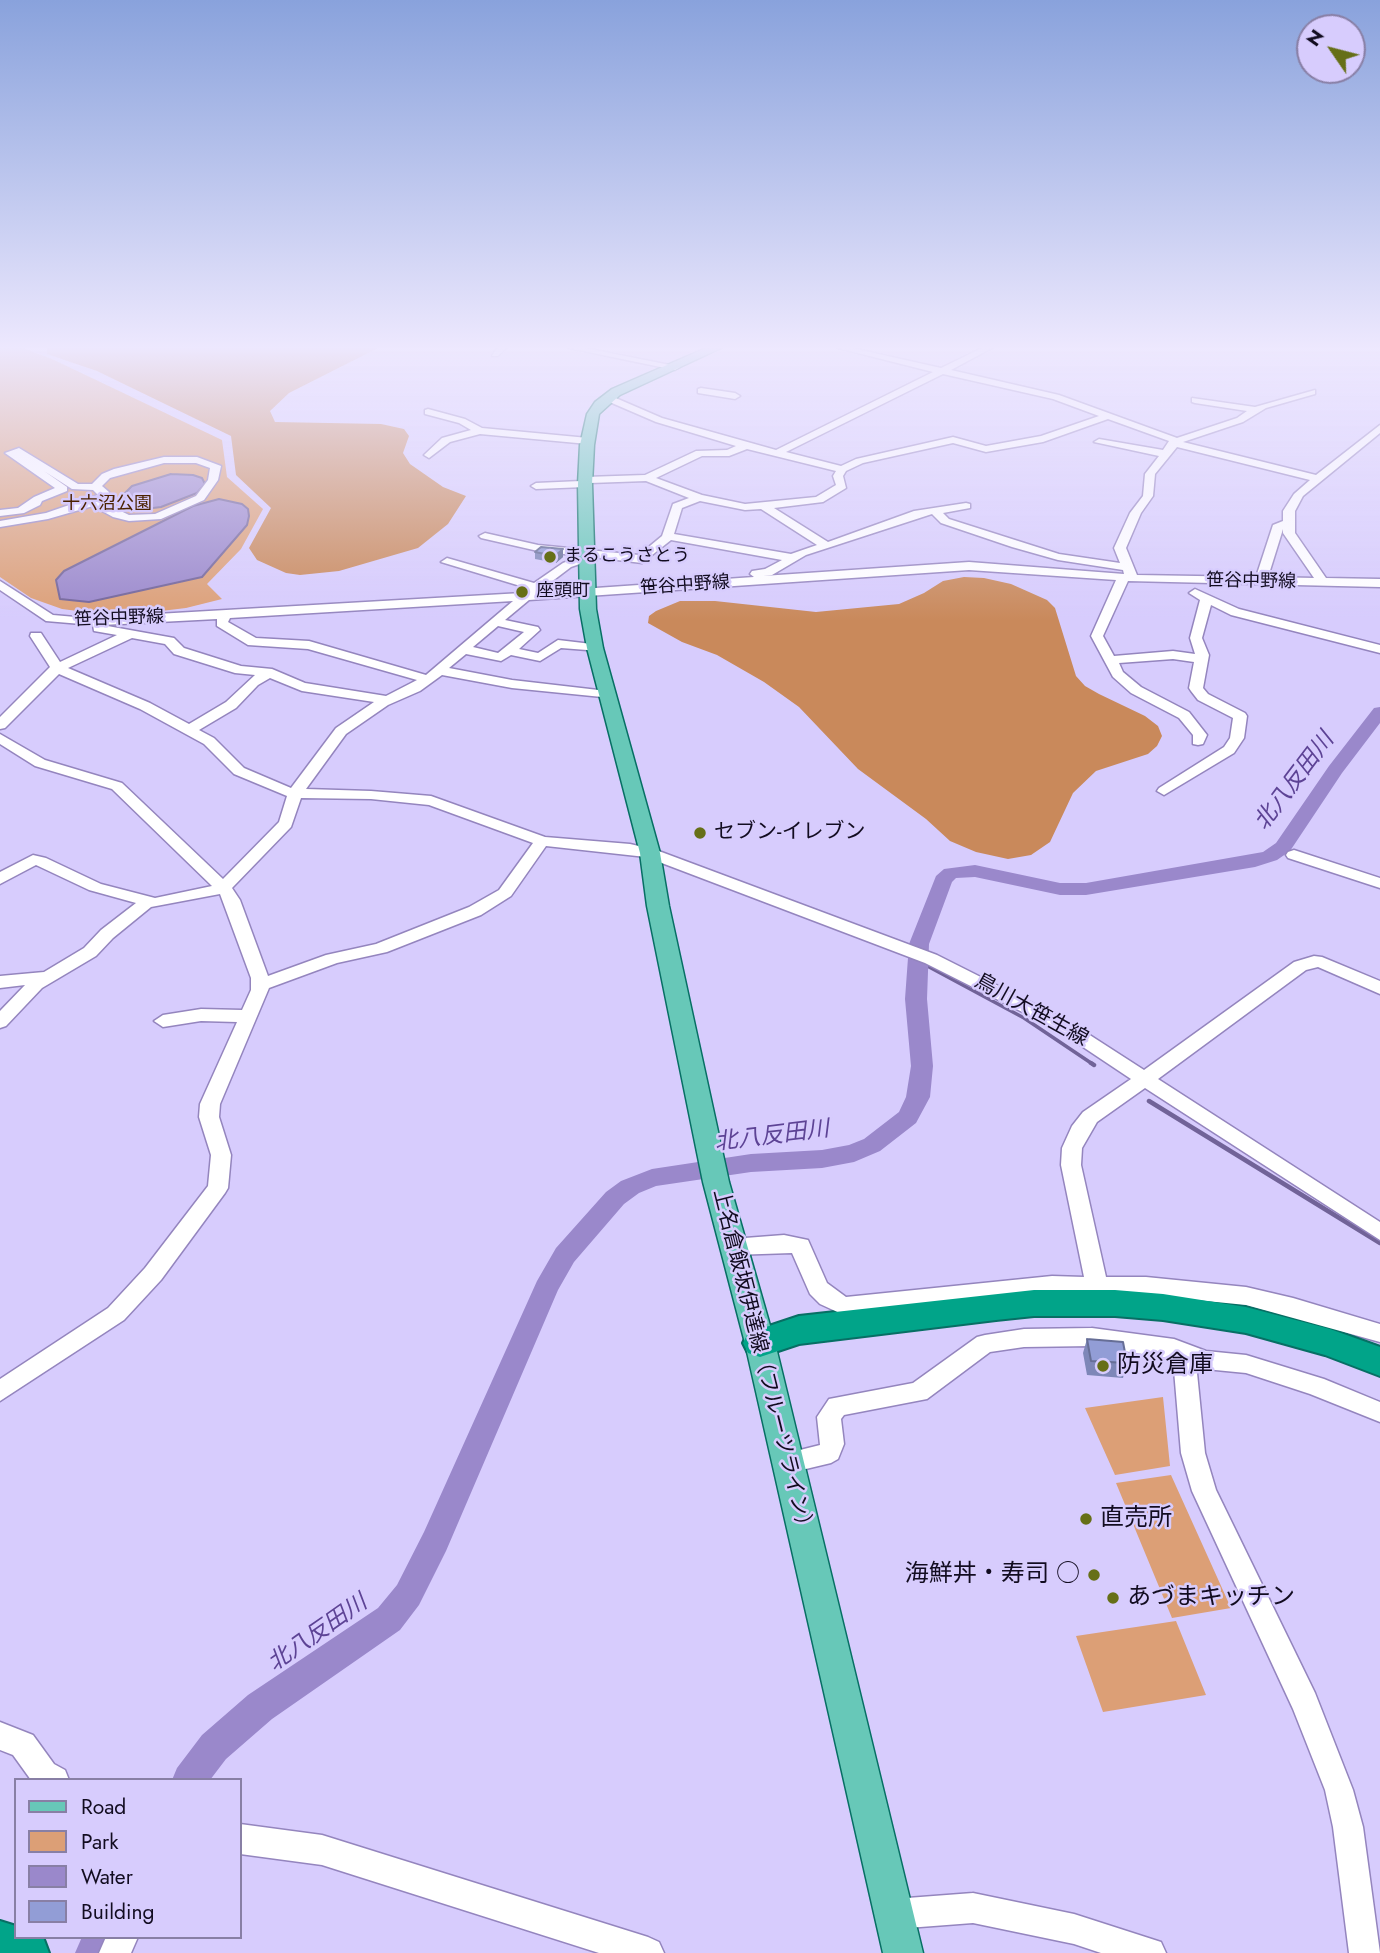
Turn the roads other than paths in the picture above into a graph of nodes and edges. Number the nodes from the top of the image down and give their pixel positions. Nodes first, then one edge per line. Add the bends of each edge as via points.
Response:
1 (446, 439) edge
2 (570, 439) edge
3 (726, 439) edge
4 (805, 439) edge
5 (1042, 439) edge
6 (1118, 439) edge
7 (1166, 439) edge
8 (1183, 439) edge
9 (1366, 439) edge
10 (588, 441) joint
11 (1099, 442) dead end
12 (1174, 442) junction
13 (0, 443) edge
14 (746, 445) junction
15 (1124, 446) junction
16 (15, 452) junction
17 (777, 453) junction
18 (1166, 454) junction
19 (429, 455) dead end
20 (842, 469) junction
21 (647, 478) junction
22 (1318, 479) junction
23 (586, 482) junction
24 (536, 486) dead end
25 (95, 487) junction
26 (699, 498) junction
27 (94, 502) junction
28 (764, 506) junction
29 (966, 506) dead end
30 (2, 510) edge
31 (936, 512) junction
32 (0, 524) edge
33 (1288, 524) junction
34 (485, 536) dead end
35 (668, 536) junction
36 (827, 546) junction
37 (587, 556) junction
38 (792, 558) junction
39 (447, 562) dead end
40 (1128, 574) junction
41 (1167, 579) junction
42 (1260, 582) junction
43 (732, 583) junction
44 (1323, 583) junction
45 (1380, 583) edge
46 (0, 585) edge
47 (536, 587) junction
48 (587, 592) junction
49 (525, 596) junction
50 (1206, 599) junction
51 (226, 614) junction
52 (161, 617) junction
53 (89, 622) junction
54 (495, 622) junction
55 (130, 635) junction
56 (36, 636) dead end
57 (595, 648) junction
58 (462, 649) junction
59 (1380, 649) edge
60 (508, 651) junction
61 (1201, 659) junction
62 (1109, 660) junction
63 (57, 668) junction
64 (269, 673) junction
65 (433, 675) junction
66 (607, 695) junction
67 (386, 700) junction
68 (0, 725) edge
69 (189, 730) junction
70 (0, 738) edge
71 (1198, 741) dead end
72 (1164, 791) dead end
73 (295, 793) junction
74 (542, 841) junction
75 (650, 853) junction
76 (1294, 855) dead end
77 (0, 879) edge
78 (1380, 883) edge
79 (224, 888) junction
80 (149, 901) junction
81 (47, 977) junction
82 (0, 982) edge
83 (260, 985) junction
84 (1380, 988) edge
85 (249, 1016) junction
86 (163, 1021) dead end
87 (0, 1022) edge
88 (1146, 1079) junction
89 (713, 1169) joint
90 (1380, 1231) edge
91 (732, 1247) junction
92 (1097, 1285) junction
93 (1380, 1333) edge
94 (760, 1343) junction
95 (1205, 1360) junction
96 (1380, 1362) edge
97 (1380, 1379) edge
98 (0, 1391) edge
99 (1380, 1412) edge
100 (789, 1462) junction
101 (0, 1736) edge
102 (51, 1778) edge
103 (242, 1839) edge
104 (894, 1914) junction
105 (0, 1944) edge
106 (26, 1953) edge
107 (648, 1953) edge
108 (903, 1953) edge
109 (1150, 1953) edge
110 (1365, 1953) edge

1 - 19 street
2 - 10 street
3 - 14 street
4 - 17 street
5 - 20 street via 986,449 953,440
6 - 15 street via 1126,442
7 - 12 street
8 - 12 street
9 - 22 street
10 - 23 main road, 上名倉飯坂伊達線（フルーツライン）
11 - 15 street
12 - 18 street
12 - 22 street
13 - 16 street
14 - 17 street
14 - 21 street via 729,453 701,453
15 - 18 street
16 - 25 street via 76,488
16 - 30 street via 10,453 64,489 20,511 10,514
17 - 20 street
18 - 40 street via 1150,474 1147,496 1120,548
20 - 28 street via 838,476 842,486 819,500
21 - 23 street
21 - 26 street
22 - 33 street via 1296,497
23 - 24 street
23 - 37 main road, 上名倉飯坂伊達線（フルーツライン）
25 - 27 street via 104,494
25 - 27 street via 108,475 156,461 188,459 216,466 213,480 200,498 157,517 129,518
26 - 28 street
26 - 35 street via 677,506
27 - 32 street
28 - 36 street
29 - 31 street
31 - 36 street via 918,513
31 - 40 street via 945,521 1016,545
33 - 42 street via 1279,525
33 - 44 street via 1296,545
34 - 37 street
35 - 37 street via 642,559
35 - 38 street
36 - 38 street
37 - 47 street
37 - 48 main road, 上名倉飯坂伊達線（フルーツライン）
38 - 43 street via 768,572 731,577
39 - 47 street
40 - 41 street, 笹谷中野線
40 - 43 street, 笹谷中野線 via 969,566
40 - 62 street via 1097,636
41 - 42 street, 笹谷中野線
41 - 50 street
42 - 44 street, 笹谷中野線
43 - 48 street, 笹谷中野線
44 - 45 street, 笹谷中野線
46 - 53 street, 笹谷中野線 via 50,618
47 - 49 street
48 - 49 street, 笹谷中野線
48 - 57 main road, 上名倉飯坂伊達線（フルーツライン）
49 - 51 street, 笹谷中野線
49 - 54 street
50 - 59 street via 1235,612
50 - 61 street via 1196,638
51 - 52 street, 笹谷中野線
51 - 65 street via 221,623 253,642 309,645 364,663
52 - 53 street, 笹谷中野線
52 - 55 street
53 - 55 street
54 - 58 street
54 - 60 street via 534,630
55 - 63 street
55 - 64 street via 169,641 180,651 240,670
56 - 63 street
57 - 60 street via 558,644 540,657
57 - 66 main road, 上名倉飯坂伊達線（フルーツライン）
58 - 60 street via 501,657
58 - 65 street
61 - 62 street via 1173,655
61 - 72 street via 1195,683 1198,693 1240,716 1237,738 1210,764
62 - 71 street via 1136,690 1184,715 1200,735
63 - 68 street
63 - 69 street, 鳥川大笹生線
64 - 67 street via 322,692
64 - 69 street via 231,705
65 - 66 street
65 - 67 street
66 - 75 main road, 上名倉飯坂伊達線（フルーツライン）
67 - 73 street via 341,730
69 - 73 street, 鳥川大笹生線 via 209,741 239,771
70 - 79 street via 40,762 117,786
73 - 74 street, 鳥川大笹生線 via 431,801
73 - 79 street via 286,824
74 - 75 street, 鳥川大笹生線
74 - 83 street via 511,887 496,900 381,948 332,959
75 - 88 street, 鳥川大笹生線 via 926,957 1062,1025
75 - 89 main road, 上名倉飯坂伊達線（フルーツライン）
76 - 78 street
77 - 80 street via 29,860 40,861 95,887
79 - 80 street via 159,903
79 - 83 street
80 - 81 street via 90,952
81 - 82 street
81 - 87 street via 26,992
83 - 85 street
84 - 88 street via 1329,965 1307,963
85 - 86 street via 201,1015
85 - 98 street via 210,1104 221,1173 205,1209 116,1314
88 - 90 street, 鳥川大笹生線
88 - 92 street via 1090,1117 1072,1148 1071,1165
89 - 91 main road, 上名倉飯坂伊達線（フルーツライン）
91 - 92 street via 800,1246 818,1287 844,1306 1004,1289
91 - 94 main road, 上名倉飯坂伊達線（フルーツライン）
92 - 93 street via 1246,1296
94 - 96 highway via 799,1330 996,1307 1115,1303 1246,1320
94 - 97 highway via 808,1347 1007,1321 1138,1320 1238,1334
94 - 100 main road, 上名倉飯坂伊達線（フルーツライン）
95 - 99 street via 1246,1364
95 - 100 street via 1174,1348 1092,1337 985,1344 919,1392 836,1406 829,1418 829,1452
95 - 110 street via 1185,1370 1193,1453 1204,1491 1331,1768 1348,1827
100 - 104 main road, 上名倉飯坂伊達線（フルーツライン）
101 - 102 street via 23,1745
103 - 107 street via 322,1850
104 - 108 main road, 上名倉飯坂伊達線（フルーツライン）
104 - 109 street via 973,1908 1074,1929
105 - 106 highway

